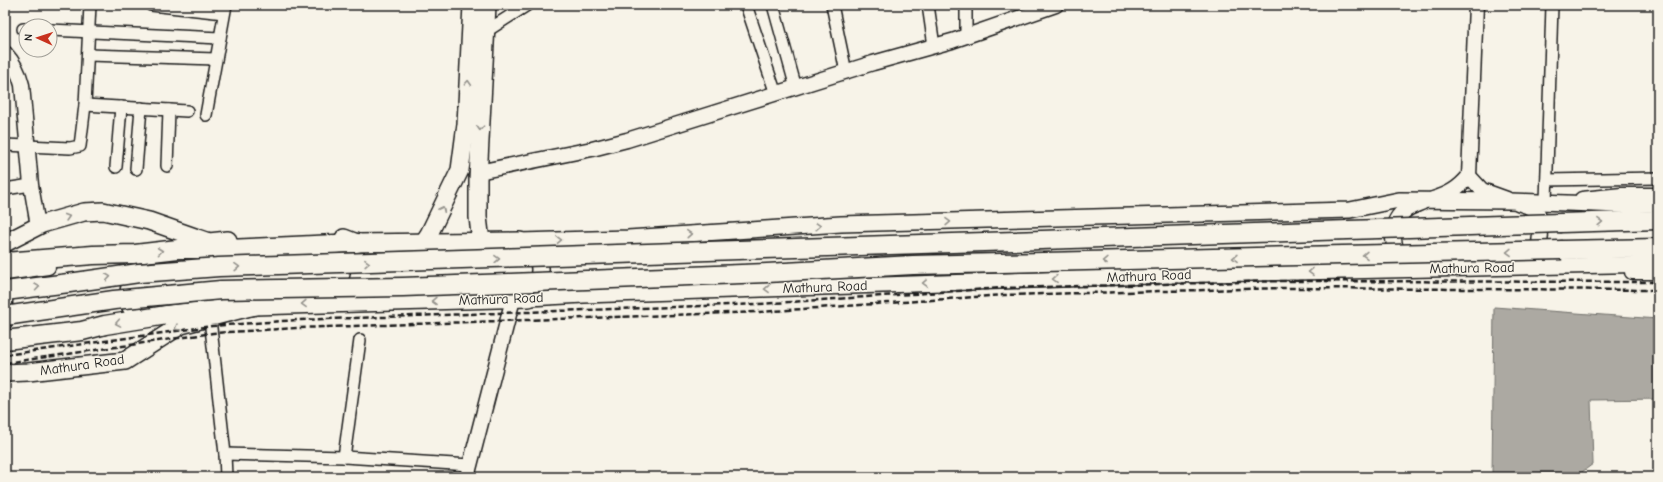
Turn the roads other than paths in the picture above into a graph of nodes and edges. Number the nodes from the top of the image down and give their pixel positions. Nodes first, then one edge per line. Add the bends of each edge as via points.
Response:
1 (90, 5) edge
2 (151, 5) edge
3 (472, 5) edge
4 (487, 5) edge
5 (527, 5) edge
6 (746, 5) edge
7 (773, 5) edge
8 (832, 5) edge
9 (928, 5) edge
10 (966, 5) edge
11 (1056, 5) edge
12 (1476, 5) edge
13 (1552, 5) edge
14 (225, 9) edge
15 (58, 30) edge
16 (89, 31) junction
17 (485, 32) junction
18 (966, 36) junction
19 (220, 38) junction
20 (934, 46) junction
21 (5, 53) edge
22 (88, 55) junction
23 (216, 59) junction
24 (846, 72) junction
25 (796, 88) junction
26 (776, 94) junction
27 (85, 105) junction
28 (121, 107) junction
29 (141, 108) junction
30 (169, 110) junction
31 (187, 111) dead end
32 (206, 115) dead end
33 (5, 145) edge
34 (28, 145) junction
35 (167, 166) dead end
36 (116, 167) dead end
37 (136, 169) dead end
38 (478, 172) junction
39 (1470, 176) junction
40 (1658, 178) edge
41 (1547, 180) junction
42 (31, 185) junction
43 (5, 189) edge
44 (1658, 195) edge
45 (1429, 200) junction
46 (1510, 201) junction
47 (1546, 202) junction
48 (1577, 203) junction
49 (1658, 204) edge
50 (1658, 220) edge
51 (38, 226) junction
52 (520, 241) junction
53 (481, 242) junction
54 (5, 243) edge
55 (423, 243) junction
56 (351, 244) junction
57 (1658, 248) edge
58 (135, 254) junction
59 (5, 262) edge
60 (1658, 264) edge
61 (1548, 267) junction
62 (1513, 268) junction
63 (1420, 270) junction
64 (1658, 272) edge
65 (5, 273) edge
66 (341, 274) junction
67 (521, 299) junction
68 (5, 303) edge
69 (351, 303) junction
70 (254, 306) junction
71 (141, 319) junction
72 (210, 319) junction
73 (5, 322) edge
74 (5, 340) edge
75 (360, 340) dead end
76 (5, 373) edge
77 (225, 454) junction
78 (344, 457) junction
79 (468, 471) edge
80 (226, 477) edge

1 - 16 street
2 - 14 street
55 -> 3 main road via 460,170 466,124
4 - 17 main road
5 - 17 street
6 - 26 street
7 - 25 street
8 - 24 street
9 - 20 street
10 - 18 street
11 - 18 street
12 - 39 street
13 - 41 street
14 - 19 street
15 - 16 street
16 - 19 street
16 - 22 street
17 -> 38 main road
18 - 20 street
19 - 23 street
20 - 24 street
21 - 34 street via 13,61 22,85
22 - 23 street
22 - 27 street
23 - 32 street
24 - 25 street
25 - 26 street
26 - 38 street via 627,140
27 - 28 street
27 - 34 street via 80,146 70,148
28 - 29 street
28 - 36 street
29 - 30 street
29 - 37 street
30 - 31 street
30 - 35 street
33 - 34 street
34 - 42 street
38 - 53 main road
39 - 45 street via 1452,193
39 - 46 street via 1482,190
40 - 41 street
41 - 47 street
42 - 43 street
42 - 51 street
44 - 48 street via 1583,198
45 - 46 main road
52 -> 45 main road via 628,238 841,224 1350,210 1399,200
45 - 63 main road via 1409,207 1403,212 1397,218 1393,235 1396,248 1403,260
46 - 47 main road
46 - 62 main road via 1536,211 1540,229 1538,250 1534,259
47 - 48 main road
48 - 49 main road
68 -> 50 highway, bridge via 139,273 219,267
51 - 54 main road
51 -> 56 main road via 84,212 103,211 149,221 209,242 341,237
52 - 53 main road
52 - 67 main road via 533,250 539,262 540,275 536,288
53 - 55 main road
55 - 56 main road
58 -> 56 highway via 178,248 228,249
56 - 66 main road
57 -> 68 highway, Mathura Road, bridge via 913,265 402,287 221,290 114,300
58 - 59 highway
58 - 65 street via 101,261
60 - 61 main road, Mathura Road
61 - 62 main road, Mathura Road
61 - 64 street via 1555,271 1579,273
62 - 63 main road, Mathura Road
63 -> 67 main road, Mathura Road via 1209,274
66 - 69 main road
66 - 71 main road via 206,282 142,278 131,283 127,295 132,310
67 -> 69 main road, Mathura Road
67 - 79 street
68 - 73 street
69 -> 70 main road, Mathura Road
70 - 71 highway
70 - 72 main road, Mathura Road
71 -> 74 highway via 82,331
72 -> 76 main road, Mathura Road via 181,325 125,361
72 - 77 street
75 - 78 street
77 - 78 street
77 - 80 street
78 - 79 street

